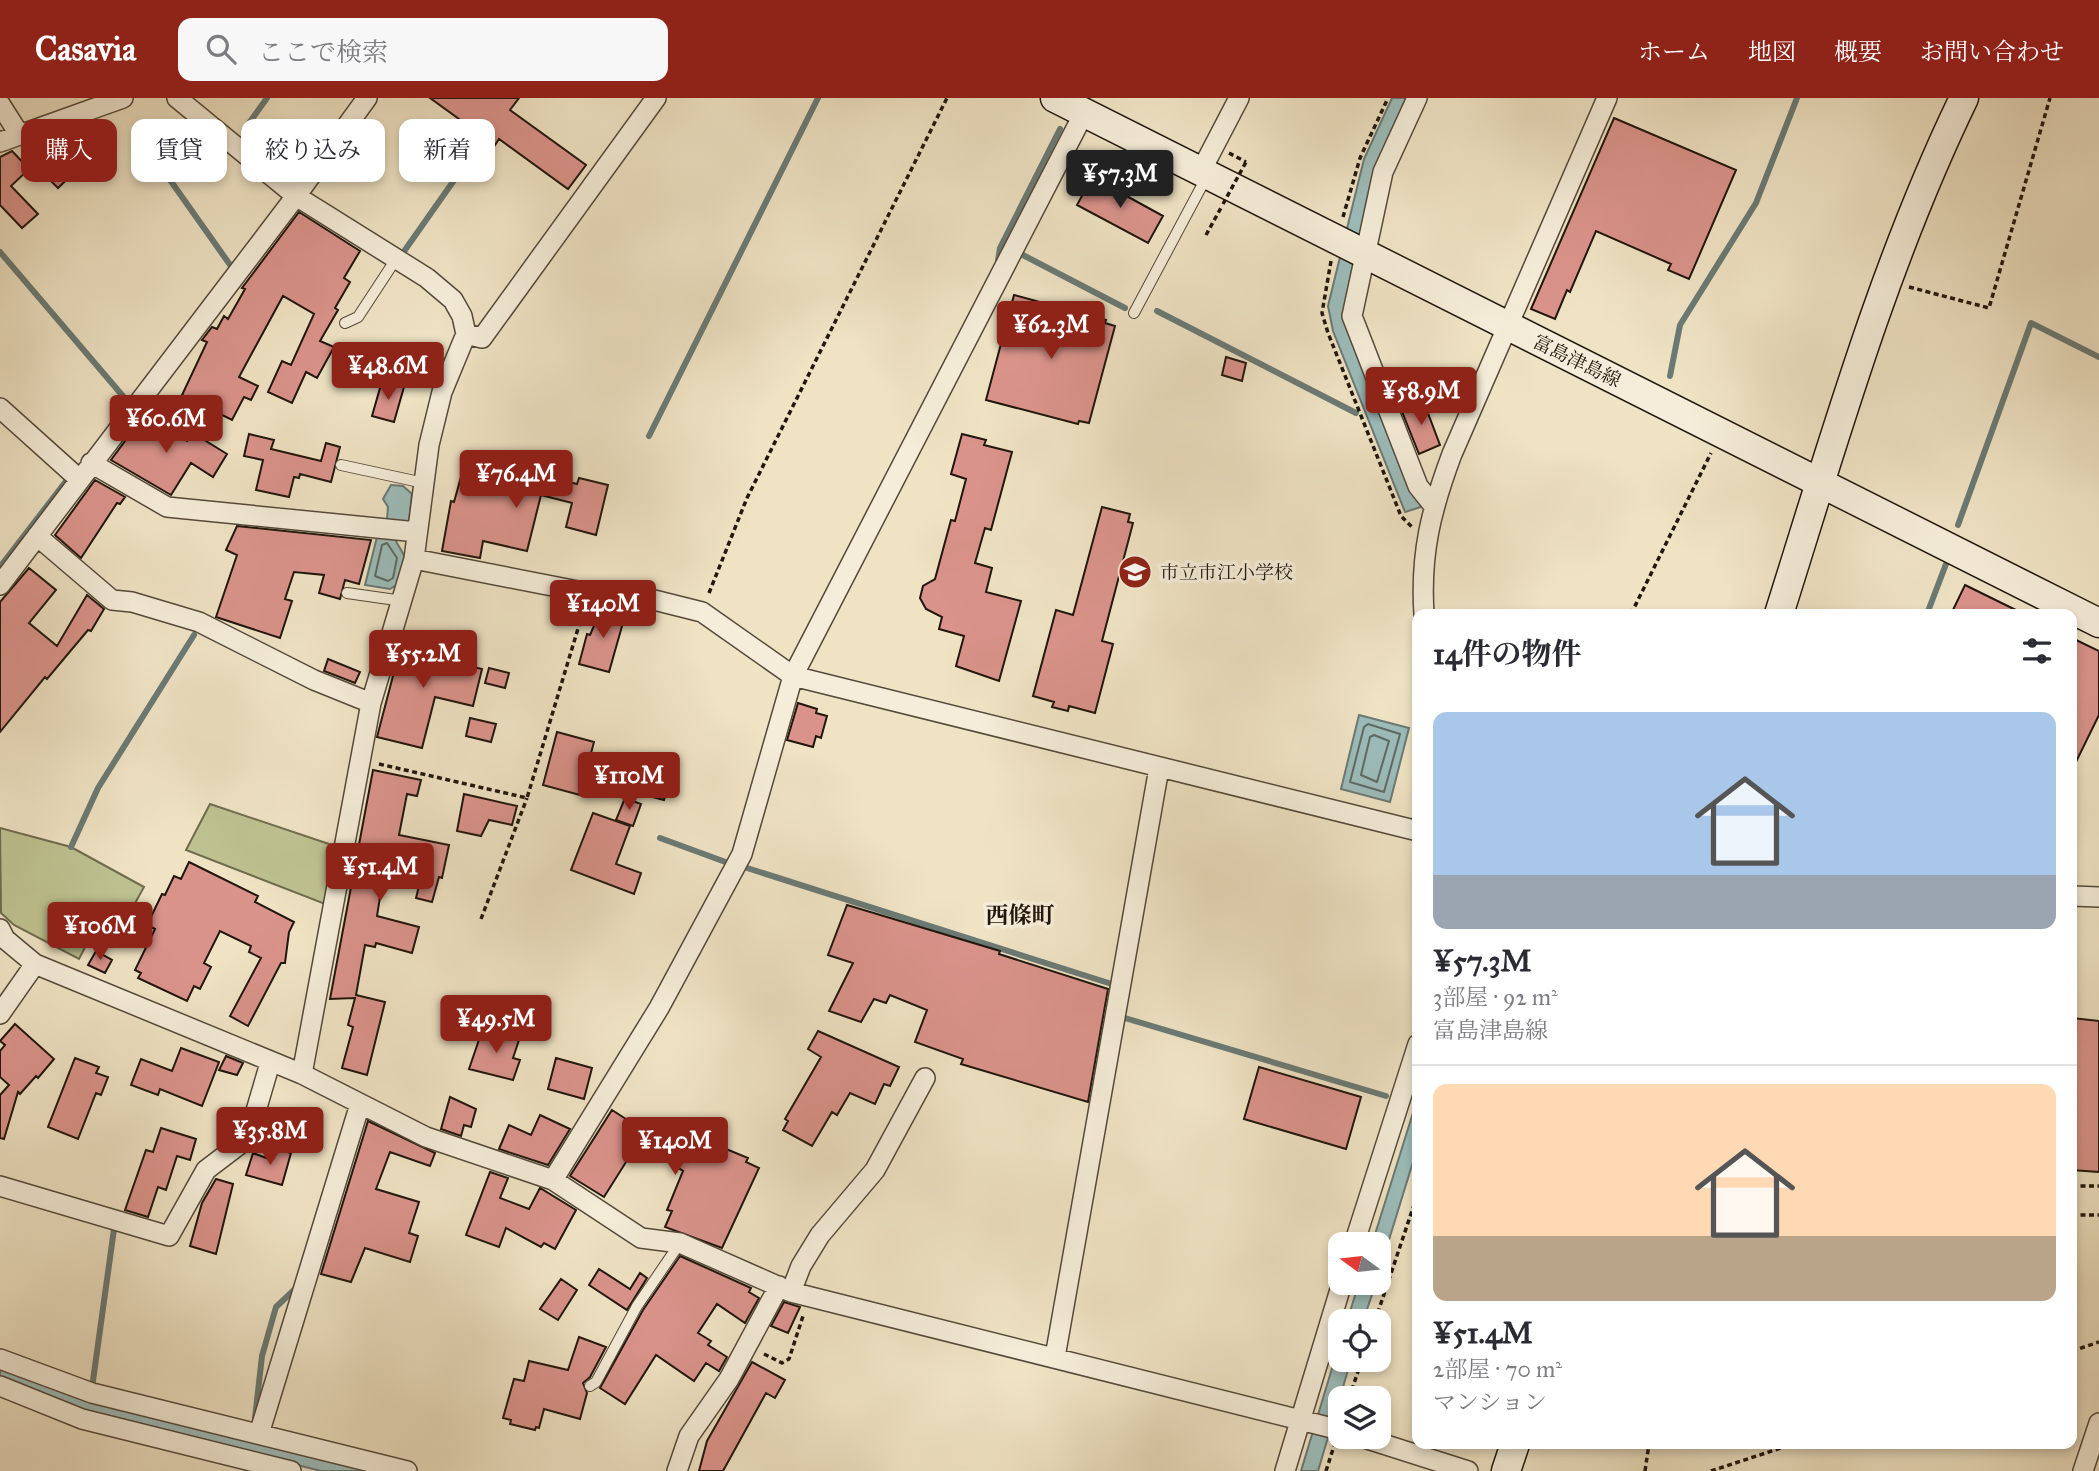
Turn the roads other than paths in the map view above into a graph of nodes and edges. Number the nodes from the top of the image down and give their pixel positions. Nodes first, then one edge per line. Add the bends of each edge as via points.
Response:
1 (123, 98) edge
2 (177, 98) edge
3 (367, 98) edge
4 (656, 98) edge
5 (1055, 98) edge
6 (1239, 98) edge
7 (1417, 98) edge
8 (1606, 98) edge
9 (1964, 98) edge
10 (0, 104) edge
11 (1084, 113) junction
12 (19, 134) junction
13 (0, 142) edge
14 (1204, 173) junction
15 (296, 196) junction
16 (1357, 249) junction
17 (396, 259) junction
18 (1134, 313) dead end
19 (345, 323) dead end
20 (1508, 327) junction
21 (466, 334) junction
22 (0, 408) edge
23 (91, 463) junction
24 (341, 465) dead end
25 (79, 479) junction
26 (1821, 481) junction
27 (424, 483) junction
28 (1433, 506) junction
29 (417, 532) junction
30 (37, 536) junction
31 (414, 559) junction
32 (0, 584) edge
33 (347, 593) dead end
34 (404, 601) junction
35 (1424, 609) edge
36 (1781, 609) edge
37 (2072, 609) edge
38 (2077, 612) edge
39 (2099, 623) edge
40 (793, 677) junction
41 (371, 703) junction
42 (1159, 768) junction
43 (1412, 830) edge
44 (2077, 896) edge
45 (2099, 897) edge
46 (1, 932) edge
47 (35, 964) junction
48 (0, 1014) edge
49 (270, 1063) junction
50 (1412, 1063) edge
51 (302, 1074) junction
52 (925, 1078) dead end
53 (360, 1104) junction
54 (553, 1181) junction
55 (0, 1186) edge
56 (1358, 1232) edge
57 (680, 1243) junction
58 (793, 1292) junction
59 (1339, 1295) edge
60 (1055, 1357) junction
61 (0, 1359) edge
62 (0, 1386) edge
63 (590, 1386) dead end
64 (1305, 1419) junction
65 (2099, 1423) edge
66 (1328, 1426) edge
67 (259, 1434) junction
68 (1391, 1447) edge
69 (1513, 1449) edge
70 (291, 1471) edge
71 (407, 1471) edge
72 (677, 1471) edge
73 (1285, 1471) edge
74 (1468, 1471) edge
75 (1506, 1471) edge
76 (2083, 1471) edge

1 - 12 street
2 - 15 street
3 - 15 street
4 - 21 street via 482,338
5 - 11 main road, 富島津島線
6 - 14 street
7 - 16 street via 1383,172 1370,225
8 - 20 street
9 - 26 main road via 1918,198 1887,281
10 - 12 street
11 - 14 main road, 富島津島線
11 - 40 street
12 - 13 street
14 - 16 main road, 富島津島線
14 - 18 lane
15 - 17 street
15 - 23 street
16 - 20 main road, 富島津島線
16 - 28 street via 1352,316 1418,486
17 - 19 lane via 358,317
17 - 21 street via 453,300
20 - 26 main road, 富島津島線
20 - 28 street
21 - 27 street via 442,392
22 - 25 street
23 - 25 street
23 - 29 street via 167,507
24 - 27 lane
25 - 30 street
26 - 36 main road
26 - 37 main road, 富島津島線
27 - 29 street
28 - 35 street via 1423,557
29 - 31 street
30 - 32 street
30 - 41 street via 112,600 199,622
31 - 34 street
31 - 40 street via 588,593 634,595 702,612
33 - 34 lane
34 - 41 street
38 - 39 main road, 富島津島線
40 - 42 street
40 - 54 street via 742,854 659,1008
41 - 51 street
42 - 43 street
42 - 60 street
44 - 45 street
46 - 47 street
47 - 48 street
47 - 49 street
49 - 51 street
49 - 55 street via 247,1138 206,1170 169,1236
50 - 56 street
51 - 53 street
52 - 58 street via 875,1170 820,1235 801,1266
53 - 54 street via 426,1137
53 - 67 street
54 - 57 street via 640,1238
57 - 58 street
57 - 63 lane
58 - 60 street
58 - 72 street via 746,1346 689,1436
59 - 64 street
60 - 64 street
61 - 67 street via 92,1393
62 - 70 street via 82,1419
64 - 66 street
64 - 73 street
65 - 76 street
67 - 71 street
68 - 74 street
69 - 75 main road

